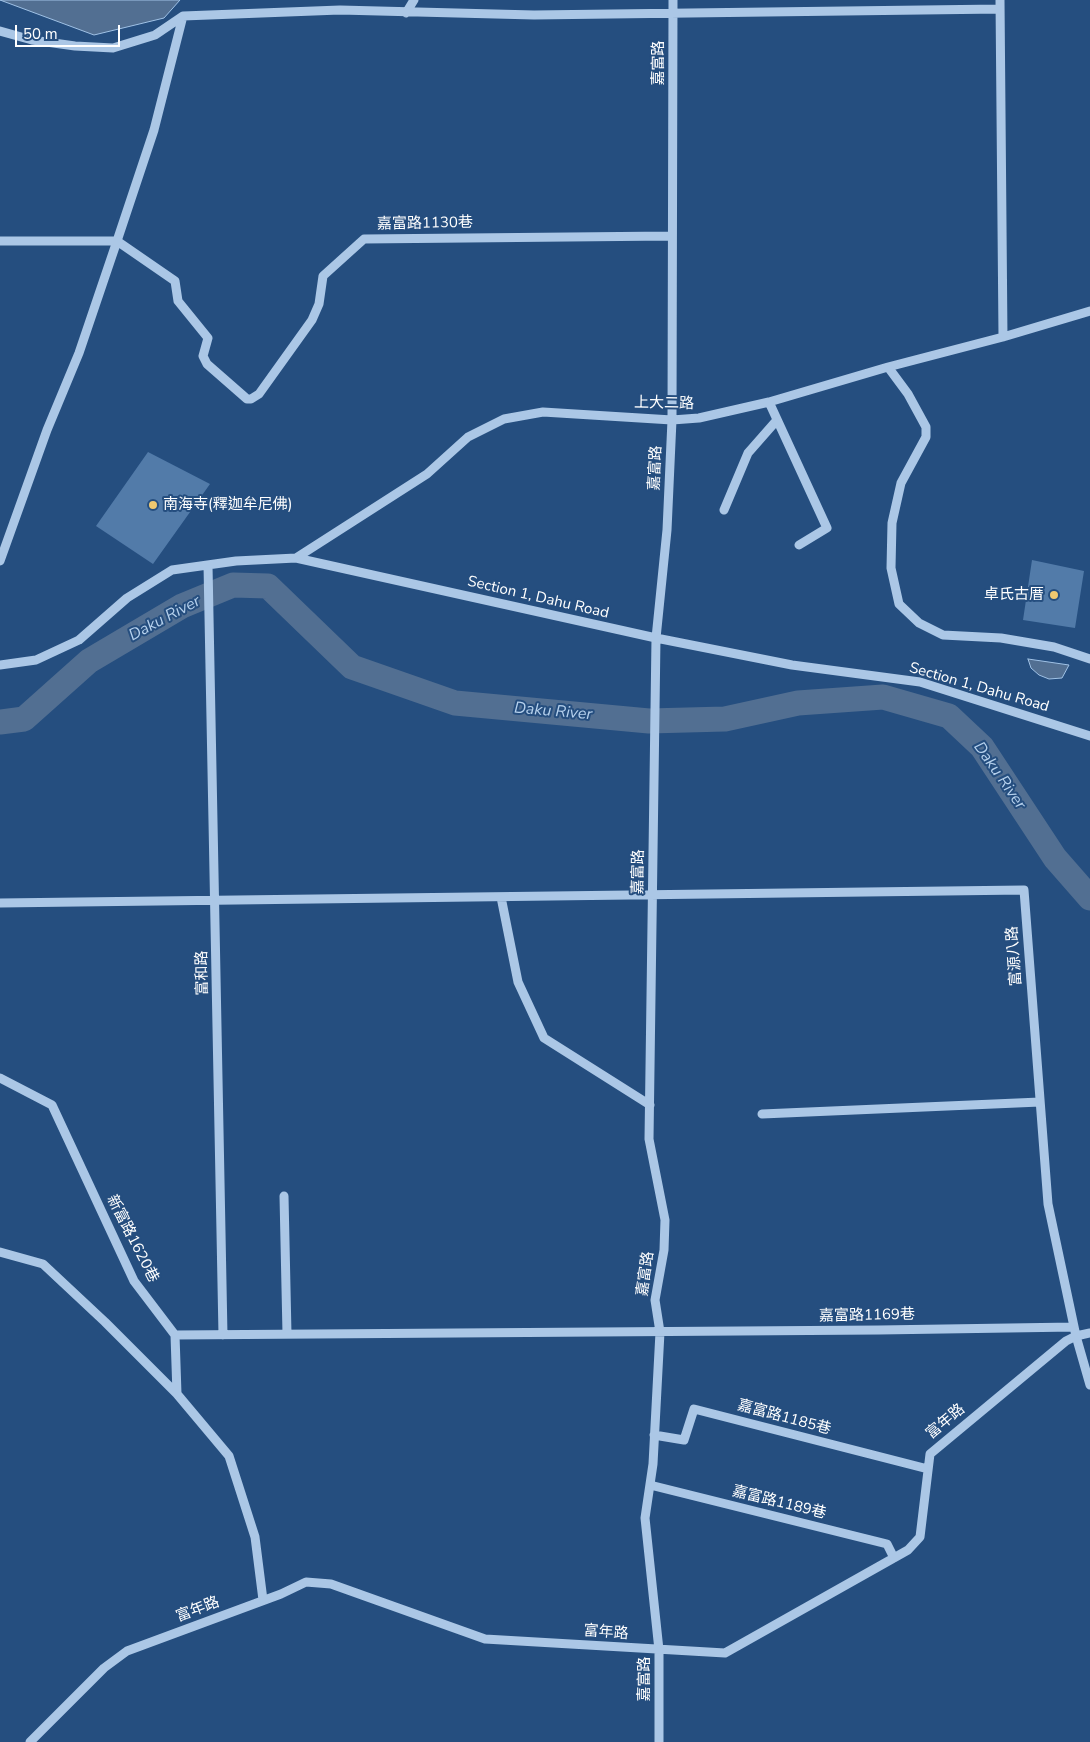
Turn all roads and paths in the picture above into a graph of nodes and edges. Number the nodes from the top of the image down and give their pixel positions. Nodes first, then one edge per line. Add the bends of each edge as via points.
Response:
1 (414, 0) edge
2 (673, 0) edge
3 (1000, 4) edge
4 (406, 13) junction
5 (673, 14) junction
6 (183, 16) junction
7 (0, 31) edge
8 (671, 236) junction
9 (0, 241) edge
10 (117, 242) junction
11 (1090, 311) edge
12 (1003, 337) junction
13 (888, 367) junction
14 (769, 402) junction
15 (672, 420) junction
16 (777, 420) junction
17 (724, 510) dead end
18 (799, 545) dead end
19 (296, 558) junction
20 (0, 561) edge
21 (208, 565) junction
22 (656, 638) junction
23 (1090, 659) edge
24 (0, 665) edge
25 (1090, 736) edge
26 (653, 895) junction
27 (502, 897) junction
28 (215, 901) junction
29 (0, 903) edge
30 (0, 1078) edge
31 (1040, 1102) junction
32 (650, 1105) junction
33 (762, 1114) dead end
34 (284, 1196) dead end
35 (0, 1252) edge
36 (1075, 1331) junction
37 (660, 1332) junction
38 (1090, 1333) edge
39 (287, 1334) junction
40 (175, 1335) junction
41 (223, 1335) junction
42 (1090, 1385) edge
43 (177, 1394) junction
44 (654, 1435) junction
45 (928, 1469) junction
46 (650, 1484) junction
47 (894, 1558) junction
48 (263, 1600) junction
49 (659, 1650) junction
50 (30, 1742) edge
51 (659, 1742) edge

1 - 4 street
2 - 5 street, 嘉富路
3 - 5 street
3 - 12 street
4 - 5 street
4 - 6 street via 340,10
5 - 8 street, 嘉富路
6 - 7 street via 155,35 113,48 32,40
6 - 10 street via 154,130
8 - 10 street, 嘉富路1130巷 via 364,239 323,276 319,304 312,320 259,394 251,399 207,364 203,356 208,338 178,302 175,281
8 - 15 street, 嘉富路
9 - 10 street
10 - 20 street via 79,353 47,430
11 - 12 street, 上大二路
12 - 13 street, 上大二路
13 - 14 street, 上大二路
13 - 23 street via 926,427 926,436 901,483 892,523 891,568 899,604 919,623 943,635 1001,638 1054,647
14 - 15 street, 上大二路 via 699,418
14 - 16 street
15 - 19 street, 上大二路 via 543,412 504,419 468,438 427,474
15 - 22 street, 嘉富路 via 667,530
16 - 17 street via 748,453
16 - 18 street via 827,528
19 - 21 street, Section 1, Dahu Road
19 - 22 street, Section 1, Dahu Road
21 - 24 street, Section 1, Dahu Road via 172,570 127,598 79,640 36,660
21 - 28 street, 富和路
22 - 25 street, Section 1, Dahu Road via 792,665 920,682
22 - 26 street, 嘉富路
26 - 27 street
26 - 31 street, 富源八路 via 1024,890
26 - 32 street, 嘉富路
27 - 28 street
27 - 32 street via 518,982 544,1038
28 - 29 street
28 - 41 street, 富和路
30 - 40 street, 新富路1620巷 via 52,1105 134,1281
31 - 33 street
31 - 36 street, 富源八路 via 1048,1204
32 - 37 street, 嘉富路 via 649,1139 665,1220 664,1250 655,1300
34 - 39 street
35 - 43 street via 43,1264
36 - 37 street, 嘉富路1169巷
36 - 38 street, 富年路
36 - 42 street, 富源八路
36 - 45 street, 富年路 via 930,1454
37 - 39 street, 嘉富路1169巷
37 - 44 street, 嘉富路
39 - 41 street, 嘉富路1169巷
40 - 41 street, 嘉富路1169巷
40 - 43 street
43 - 48 street via 229,1456 255,1537
44 - 45 street, 嘉富路1185巷 via 684,1440 694,1409
44 - 46 street, 嘉富路
45 - 47 street, 富年路 via 920,1537 908,1550
46 - 47 street, 嘉富路1189巷 via 887,1544
46 - 49 street, 嘉富路 via 645,1518
47 - 49 street, 富年路 via 725,1653
48 - 49 street, 富年路 via 306,1582 331,1584 485,1639
48 - 50 street, 富年路 via 127,1652 104,1668
49 - 51 street, 嘉富路

